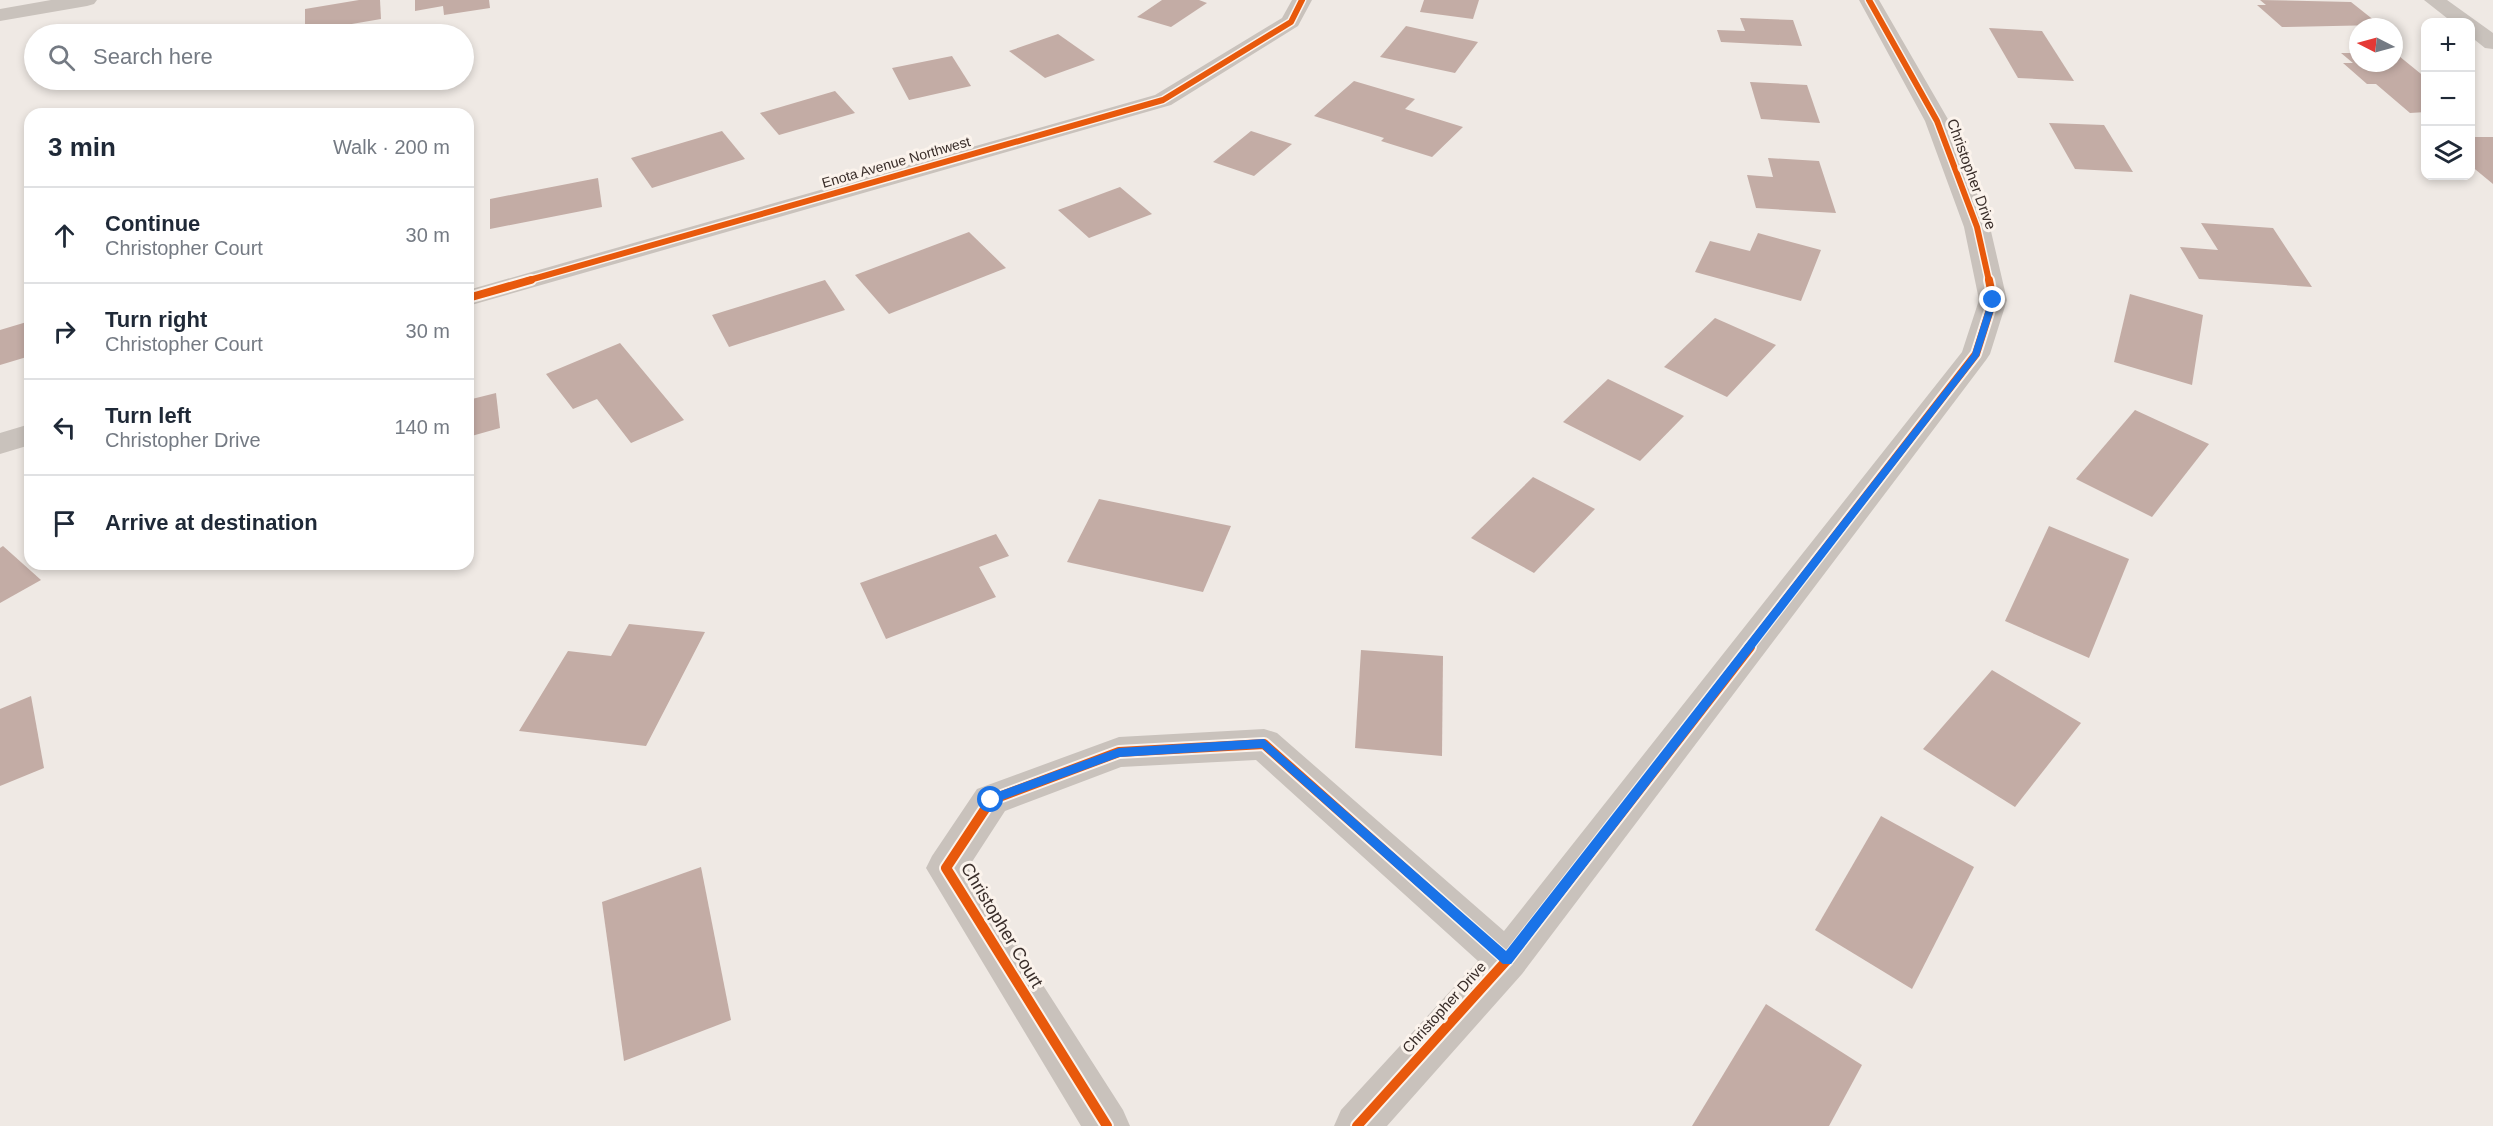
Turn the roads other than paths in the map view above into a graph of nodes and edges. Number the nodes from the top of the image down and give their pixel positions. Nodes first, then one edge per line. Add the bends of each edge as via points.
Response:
1 (87, 0) edge
2 (1302, 0) edge
3 (1869, 0) edge
4 (2434, 0) edge
5 (0, 15) edge
6 (2459, 18) edge
7 (2475, 30) edge
8 (2493, 43) edge
9 (474, 296) edge
10 (24, 436) edge
11 (0, 444) edge
12 (1507, 960) junction
13 (1107, 1126) edge
14 (1358, 1126) edge

1 - 5 street
2 - 9 street, Enota Avenue Northwest via 1291,22 1163,100
3 - 12 street, Christopher Drive via 1937,121 1977,227 1993,300 1976,354
4 - 6 street
7 - 8 street
10 - 11 street
12 - 13 street, Christopher Court via 1264,744 1119,752 991,800 946,868
12 - 14 street, Christopher Drive

